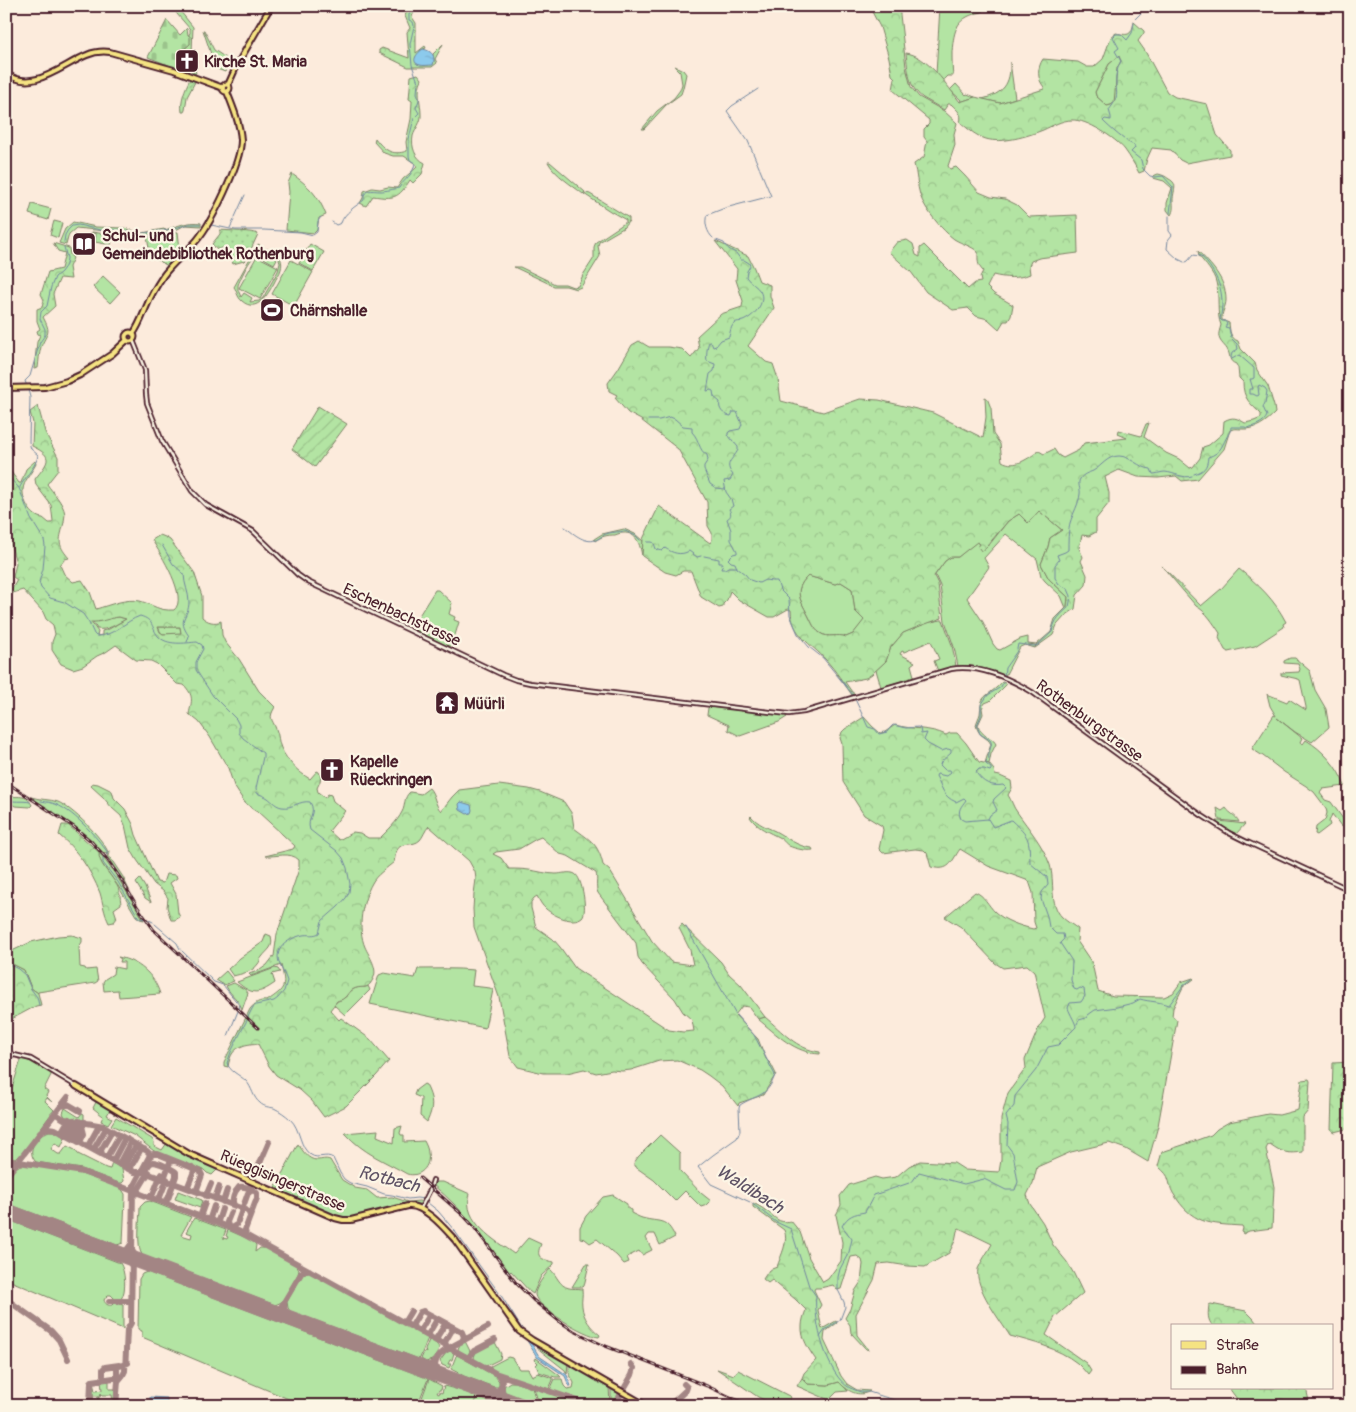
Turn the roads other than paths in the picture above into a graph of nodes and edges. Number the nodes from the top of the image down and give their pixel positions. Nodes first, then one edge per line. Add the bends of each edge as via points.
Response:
1 (271, 6) edge
2 (8, 74) edge
3 (228, 85) junction
4 (223, 88) junction
5 (228, 92) junction
6 (133, 334) junction
7 (127, 340) junction
8 (133, 340) junction
9 (6, 388) edge
10 (794, 713) joint
11 (1350, 890) edge
12 (6, 1053) edge
13 (76, 1086) joint
14 (432, 1180) dead end
15 (421, 1208) junction
16 (647, 1406) edge

1 - 3 main road
2 - 4 main road via 24,80 34,79 88,55 110,52
3 - 4 main road
3 - 5 main road
4 - 5 main road
5 - 6 main road via 240,135 240,152 235,166 213,216 192,246 162,277
6 - 7 main road via 126,333
6 - 8 main road
7 - 8 main road
7 - 9 main road via 80,375 57,384
8 - 10 street, Eschenbachstrasse via 145,370 147,403 162,441 192,491 206,505 253,531 310,583 516,680
10 - 11 street, Rothenburgstrasse via 951,669 980,669 1032,692 1223,829
12 - 13 street, Rüeggisingerstrasse via 31,1058
13 - 15 main road, Rüeggisingerstrasse via 189,1154 335,1218 352,1220 412,1205
14 - 15 street
15 - 16 main road via 455,1240 519,1331

